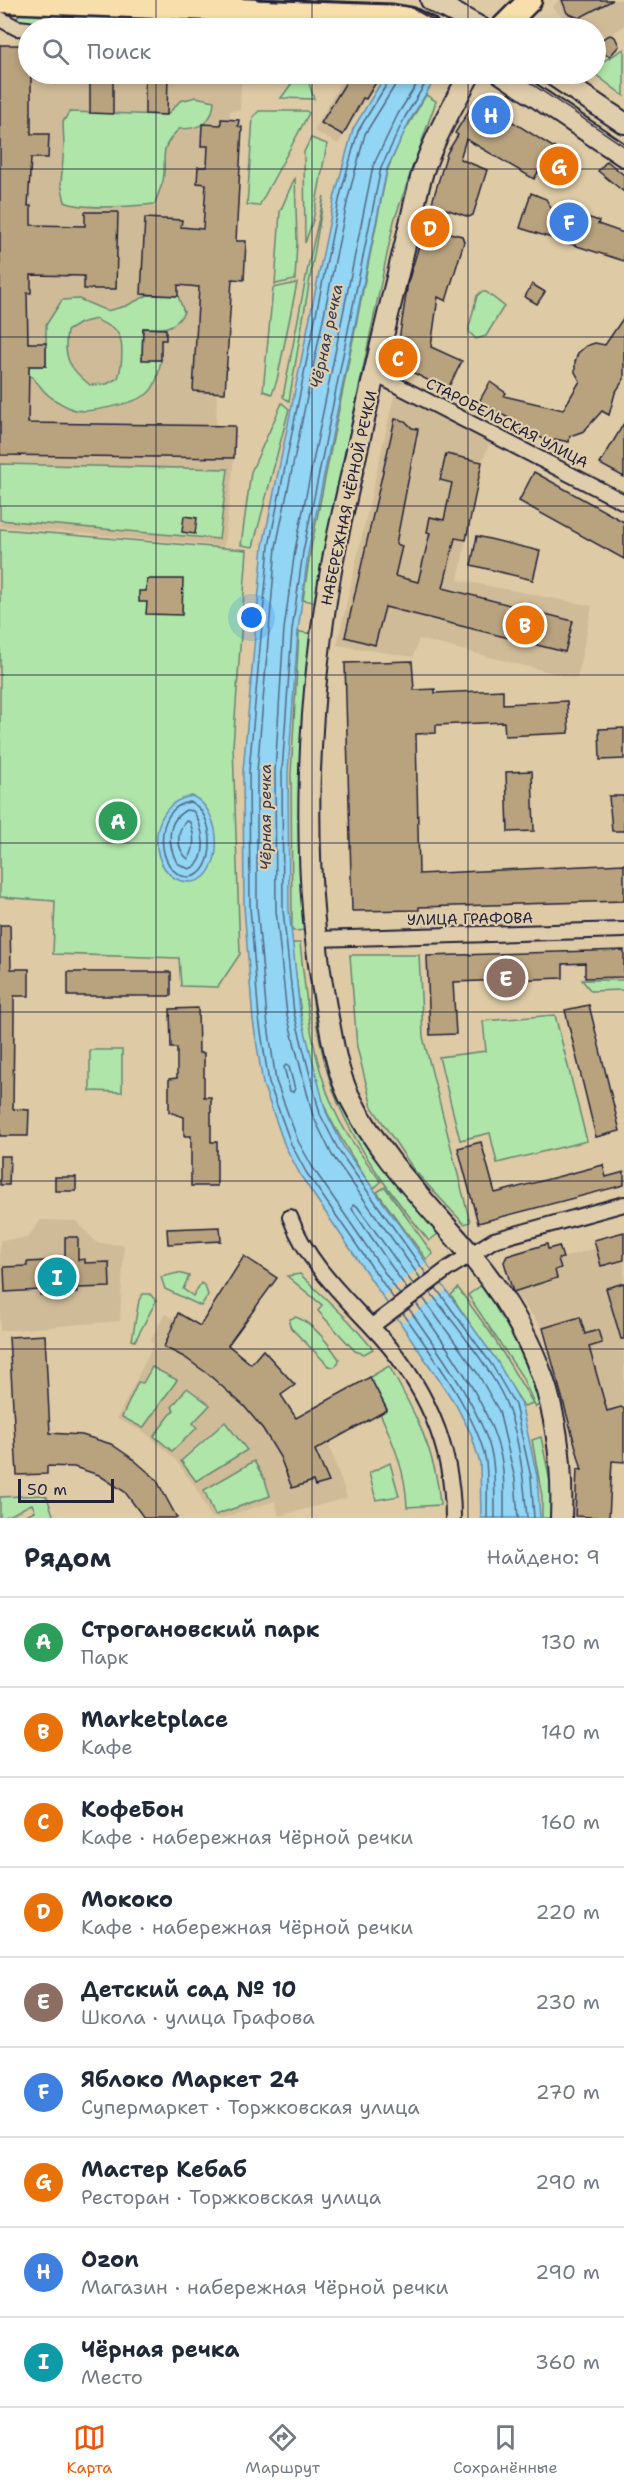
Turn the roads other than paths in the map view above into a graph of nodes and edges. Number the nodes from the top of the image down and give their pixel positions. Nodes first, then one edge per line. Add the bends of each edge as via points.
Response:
1 (431, 0) edge
2 (530, 0) edge
3 (0, 1) edge
4 (365, 8) edge
5 (293, 12) junction
6 (280, 18) edge
7 (398, 18) edge
8 (463, 18) edge
9 (512, 18) edge
10 (0, 20) edge
11 (18, 28) edge
12 (465, 84) edge
13 (517, 84) edge
14 (566, 84) edge
15 (624, 123) edge
16 (624, 156) edge
17 (375, 374) junction
18 (624, 502) edge
19 (624, 930) edge
20 (316, 939) junction
21 (624, 1204) edge
22 (290, 1217) dead end
23 (471, 1256) junction
24 (372, 1326) junction
25 (453, 1518) edge
26 (561, 1518) edge

1 - 8 street
2 - 9 main road
3 - 5 main road
4 - 5 main road
4 - 7 main road
5 - 6 street
10 - 11 street
12 - 17 street, НАБЕРЕЖНАЯ ЧЁРНОЙ РЕЧКИ via 424,171
13 - 16 street
14 - 15 street
17 - 18 street, СТАРОБЕЛЬСКАЯ УЛИЦА
17 - 20 street, НАБЕРЕЖНАЯ ЧЁРНОЙ РЕЧКИ via 334,555 320,656 311,792
19 - 20 street, УЛИЦА ГРАФОВА
20 - 23 street, НАБЕРЕЖНАЯ ЧЁРНОЙ РЕЧКИ via 337,1061 349,1095 408,1185
21 - 23 street via 496,1239
22 - 24 street via 303,1247
23 - 24 street via 436,1277
23 - 26 street, НАБЕРЕЖНАЯ ЧЁРНОЙ РЕЧКИ via 506,1304 543,1376 557,1428
24 - 25 street via 400,1360 435,1419 450,1466

